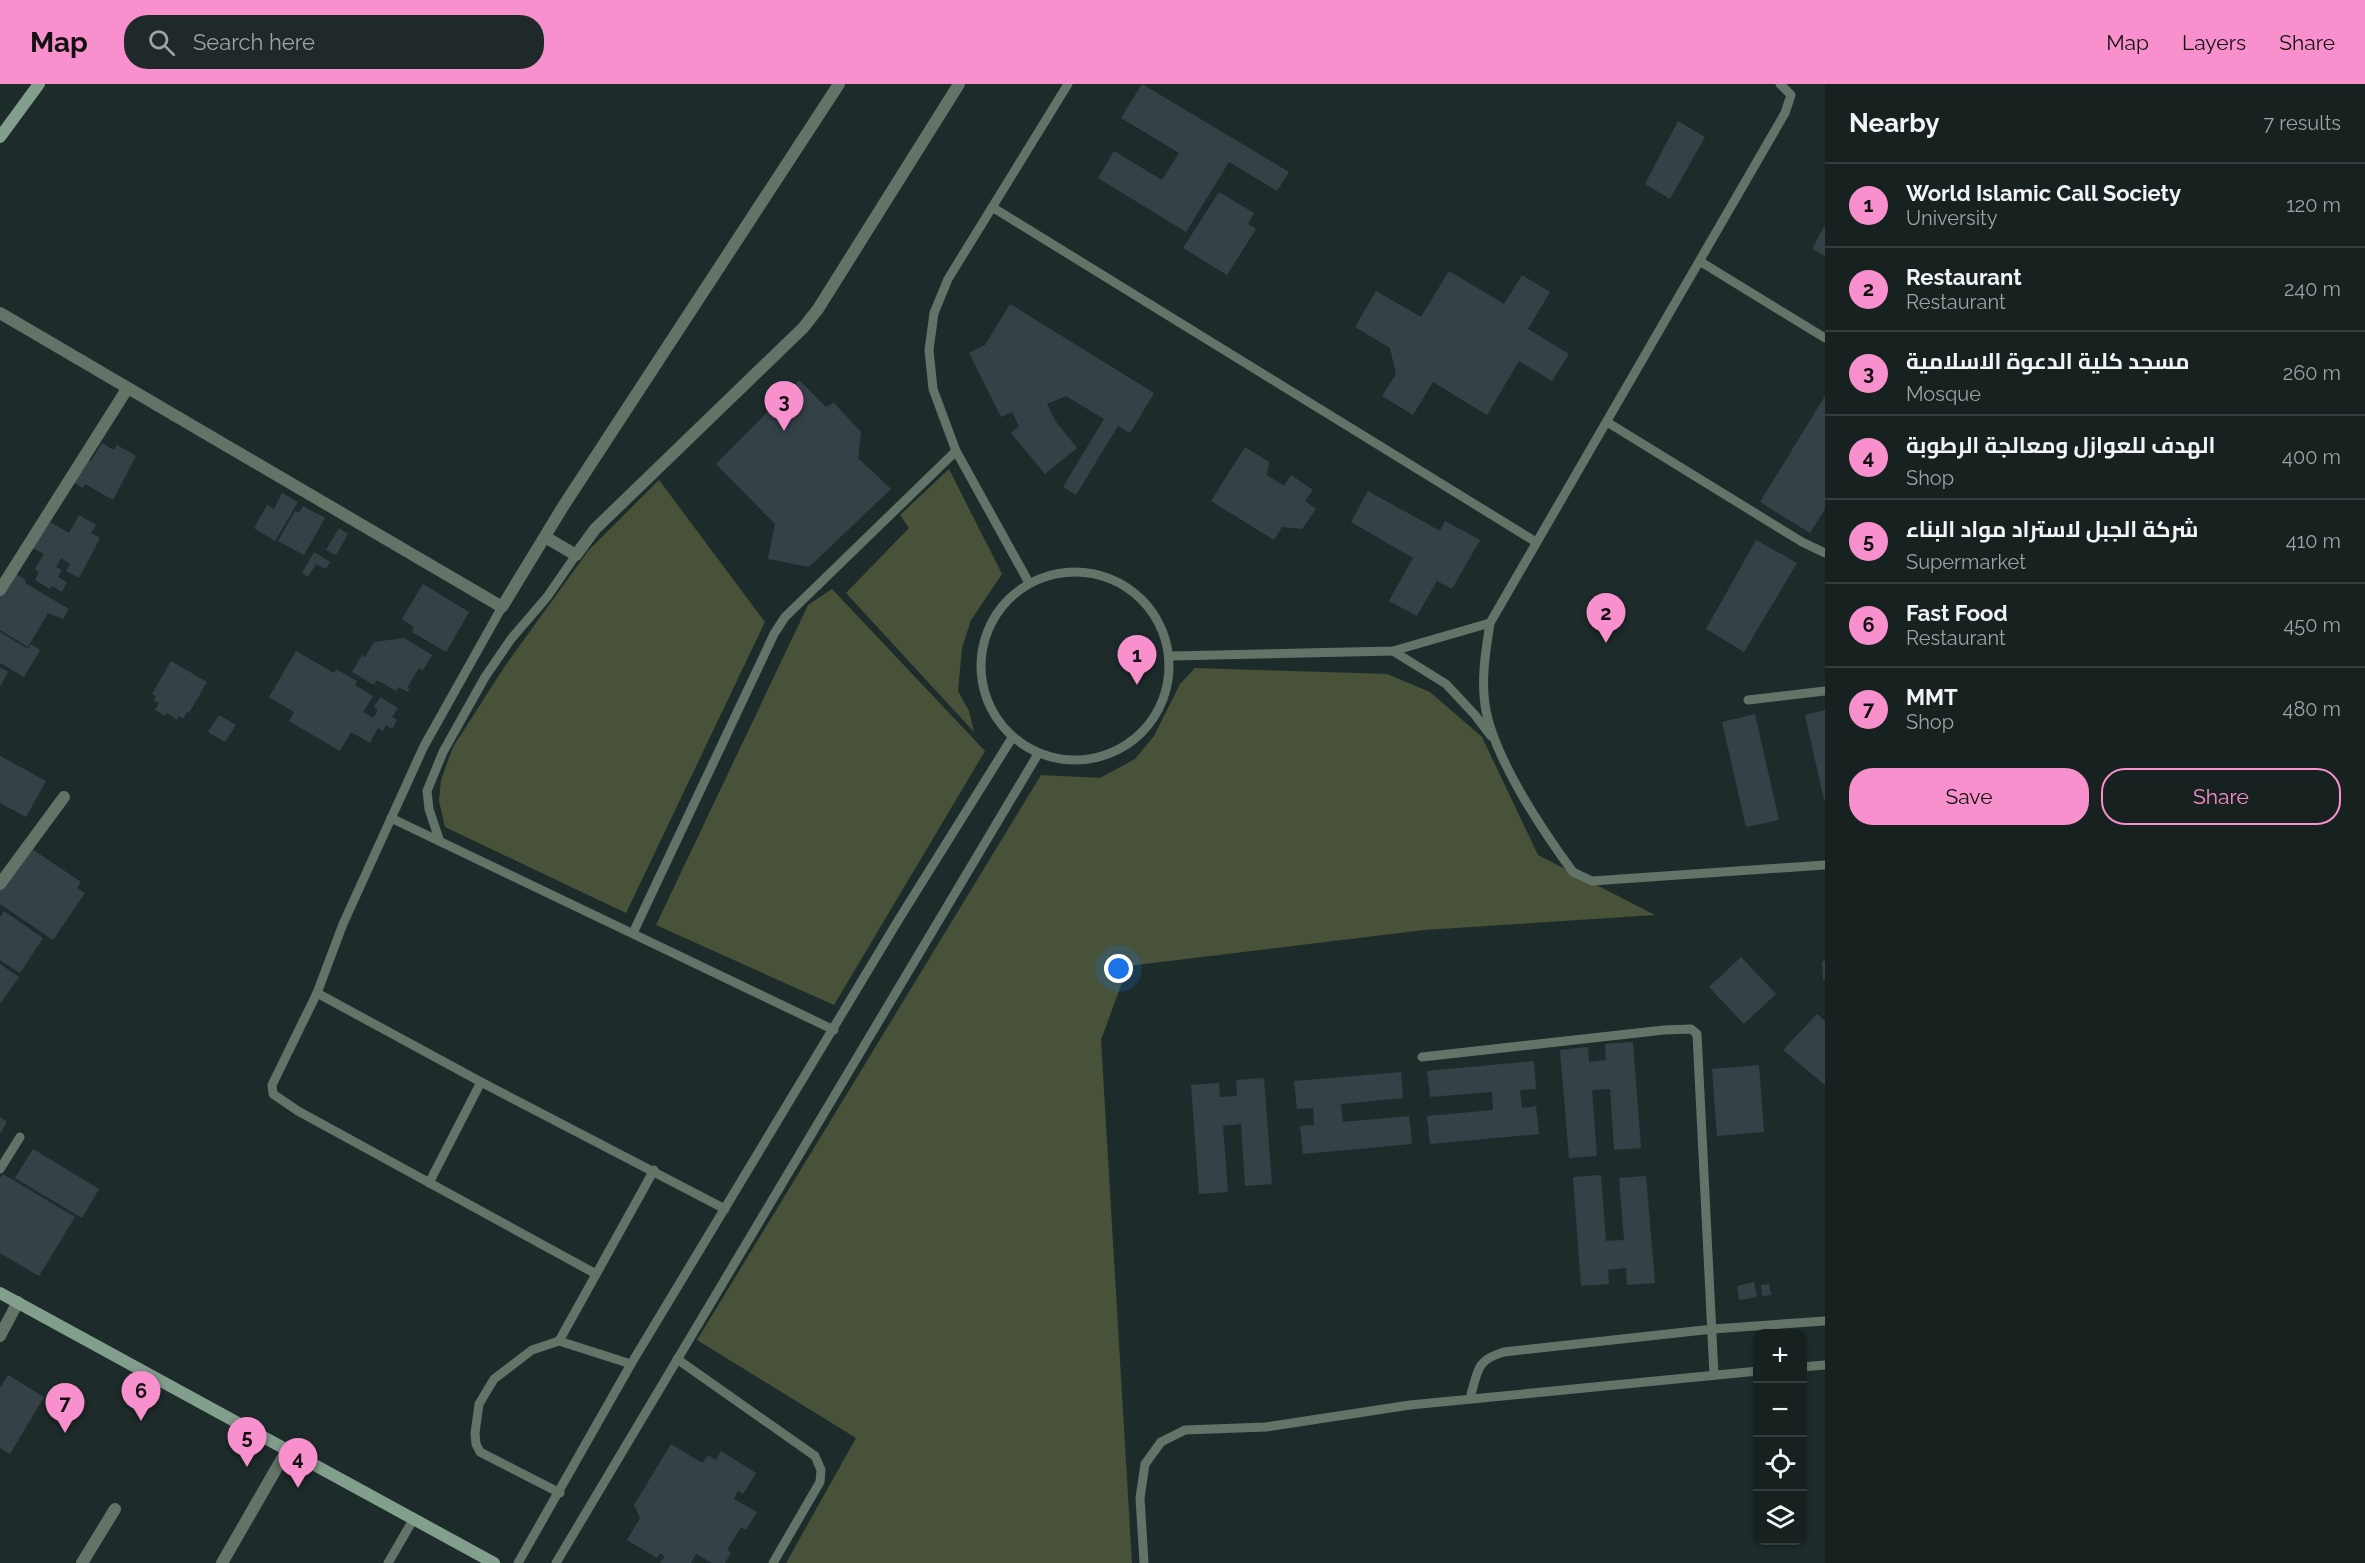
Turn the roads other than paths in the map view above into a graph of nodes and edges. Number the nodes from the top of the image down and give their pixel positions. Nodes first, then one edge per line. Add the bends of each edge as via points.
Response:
1 (839, 84) edge
2 (958, 84) edge
3 (1068, 84) edge
4 (1780, 84) edge
5 (34, 86) edge
6 (0, 136) edge
7 (992, 207) junction
8 (1701, 262) junction
9 (0, 313) edge
10 (1825, 338) edge
11 (127, 389) junction
12 (1607, 422) junction
13 (956, 451) junction
14 (545, 537) junction
15 (1536, 542) junction
16 (1825, 553) edge
17 (576, 555) junction
18 (1028, 581) junction
19 (0, 591) edge
20 (501, 607) junction
21 (1490, 623) junction
22 (1393, 651) junction
23 (1171, 656) junction
24 (1825, 691) edge
25 (1748, 700) dead end
26 (1012, 738) junction
27 (1494, 740) junction
28 (1038, 754) junction
29 (64, 797) dead end
30 (391, 818) junction
31 (439, 839) junction
32 (1825, 865) edge
33 (0, 884) edge
34 (633, 933) junction
35 (317, 993) junction
36 (834, 1030) junction
37 (1422, 1057) dead end
38 (481, 1082) junction
39 (20, 1137) dead end
40 (0, 1169) edge
41 (654, 1170) junction
42 (429, 1183) junction
43 (725, 1209) junction
44 (596, 1274) junction
45 (0, 1293) edge
46 (18, 1302) junction
47 (1825, 1321) edge
48 (1713, 1329) junction
49 (0, 1336) edge
50 (559, 1341) junction
51 (677, 1359) junction
52 (632, 1364) junction
53 (1825, 1365) edge
54 (1807, 1367) edge
55 (1753, 1371) edge
56 (1714, 1375) junction
57 (1470, 1398) junction
58 (287, 1450) junction
59 (560, 1493) junction
60 (115, 1509) dead end
61 (413, 1520) junction
62 (82, 1563) edge
63 (222, 1563) edge
64 (388, 1563) edge
65 (494, 1563) edge
66 (518, 1563) edge
67 (556, 1563) edge
68 (773, 1563) edge
69 (1144, 1563) edge

1 - 14 street
2 - 17 street via 803,328 595,529
3 - 7 lane
4 - 8 lane via 1791,94 1785,113
5 - 6 street
7 - 13 lane via 948,279 934,313 929,350 933,389
7 - 15 lane
8 - 10 lane
8 - 12 lane
9 - 11 street
11 - 19 street
11 - 20 street
12 - 15 lane
12 - 16 lane
13 - 18 lane
13 - 34 lane via 785,617 774,633
14 - 17 street
14 - 20 street
15 - 21 lane
17 - 31 lane via 484,677 442,752 427,791
18 - 23 lane via 1074,570 1120,580 1155,612
18 - 26 lane via 995,612 979,655 985,700
20 - 30 lane via 424,746
21 - 22 lane
21 - 27 lane via 1484,664 1485,705
22 - 23 lane
22 - 27 lane via 1446,684
23 - 28 lane via 1163,705 1132,743 1086,761
24 - 25 lane
26 - 28 lane
26 - 36 lane
27 - 32 lane via 1533,813 1573,872 1582,878 1592,881
28 - 51 lane
29 - 33 street
30 - 31 lane
30 - 35 lane
31 - 34 lane
34 - 36 lane
35 - 38 lane
35 - 42 lane via 272,1085 273,1094
36 - 43 lane
37 - 48 lane via 1664,1030 1691,1029 1697,1034
38 - 41 lane
38 - 42 lane
39 - 40 lane
41 - 43 lane
41 - 44 lane
42 - 44 lane
43 - 52 lane
44 - 50 lane
45 - 46 street
46 - 49 street
46 - 58 street
47 - 48 lane
48 - 56 lane
48 - 57 lane via 1497,1354 1480,1364
50 - 52 lane
50 - 59 lane via 532,1350 494,1379 478,1404 475,1433 480,1452
51 - 67 lane
51 - 68 lane via 815,1456 821,1470 820,1482
52 - 59 lane
53 - 54 lane
55 - 56 lane
56 - 57 lane
57 - 69 lane via 1266,1427 1185,1430 1161,1442 1145,1464 1140,1498
58 - 61 street
58 - 63 street
59 - 66 lane
60 - 62 street
61 - 64 lane
61 - 65 street

